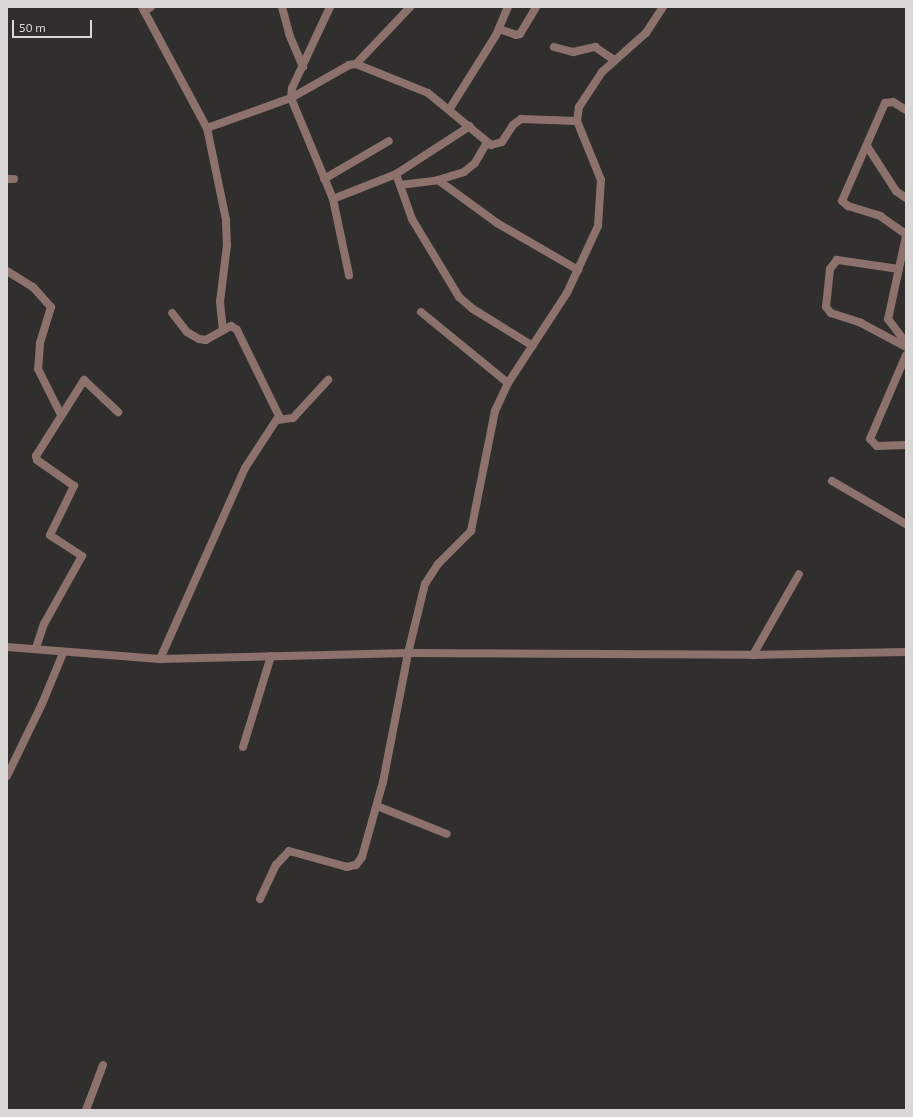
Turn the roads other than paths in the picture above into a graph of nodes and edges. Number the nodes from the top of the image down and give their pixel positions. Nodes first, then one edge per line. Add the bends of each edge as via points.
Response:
1 (282, 7) edge
2 (330, 7) edge
3 (410, 7) edge
4 (508, 7) edge
5 (536, 7) edge
6 (663, 7) edge
7 (146, 8) edge
8 (499, 29) junction
9 (554, 47) dead end
10 (614, 60) junction
11 (356, 64) junction
12 (303, 67) junction
13 (291, 98) junction
14 (449, 110) junction
15 (906, 110) edge
16 (577, 121) junction
17 (470, 126) junction
18 (207, 128) junction
19 (389, 141) dead end
20 (487, 142) junction
21 (867, 146) junction
22 (396, 174) junction
23 (324, 179) junction
24 (438, 180) junction
25 (400, 185) junction
26 (906, 198) edge
27 (333, 199) junction
28 (906, 235) edge
29 (899, 269) junction
30 (578, 270) junction
31 (7, 271) edge
32 (349, 275) dead end
33 (421, 312) dead end
34 (172, 313) dead end
35 (223, 330) junction
36 (906, 343) edge
37 (533, 346) junction
38 (906, 347) edge
39 (906, 355) edge
40 (328, 380) dead end
41 (508, 383) junction
42 (118, 412) dead end
43 (60, 413) junction
44 (278, 420) junction
45 (906, 445) edge
46 (832, 481) dead end
47 (906, 524) edge
48 (799, 574) dead end
49 (7, 647) edge
50 (36, 648) junction
51 (906, 652) edge
52 (63, 653) junction
53 (408, 653) junction
54 (753, 655) junction
55 (271, 656) junction
56 (160, 659) junction
57 (243, 747) dead end
58 (7, 776) edge
59 (377, 806) junction
60 (447, 834) dead end
61 (260, 899) dead end
62 (103, 1065) dead end
63 (86, 1110) edge

1 - 12 street via 289,34
2 - 12 street
3 - 11 street
4 - 8 street
5 - 8 street via 520,34 511,34
6 - 10 street via 646,33
7 - 18 street
8 - 14 street
9 - 10 street via 573,52 595,47
10 - 16 street via 602,72 578,107
11 - 13 street via 349,65
11 - 14 street via 413,85
12 - 13 street via 292,88
13 - 18 street
13 - 23 street
14 - 17 street
15 - 21 street via 893,102 885,103
16 - 20 street via 521,119 513,124 502,142 496,145
16 - 30 street via 593,154 603,190 598,226
17 - 20 street
17 - 22 street
18 - 35 street via 226,220 227,246 220,302
19 - 23 street
20 - 24 street via 470,169
21 - 26 street via 896,191
21 - 28 street via 842,201 848,206 880,216
22 - 25 street
22 - 27 street
23 - 27 street
24 - 25 street
24 - 30 street via 497,223
25 - 37 street via 412,219 459,297 473,309
27 - 32 street
28 - 29 street
29 - 36 street via 888,319
29 - 38 street via 837,260 830,269 826,307 831,313 861,323
30 - 37 street
31 - 43 street via 33,287 46,298 51,307 40,343 38,369
33 - 41 street
34 - 35 street via 187,332 199,339 206,340
35 - 44 street via 231,326 237,330 276,405
37 - 41 street
39 - 45 street via 870,440 877,446
40 - 44 street via 293,418
41 - 53 street via 495,411 471,530 432,572 425,584
42 - 43 street via 84,380
43 - 50 street via 36,458 73,484 50,535 82,556 44,624
44 - 56 street via 258,444 245,468
46 - 47 street
48 - 54 street
49 - 50 street
50 - 52 street
51 - 54 street
52 - 56 street
52 - 58 street via 42,704
53 - 54 street
53 - 55 street
53 - 59 street
55 - 56 street
55 - 57 street
59 - 60 street
59 - 61 street via 362,857 356,865 347,867 289,851 276,865
62 - 63 street

